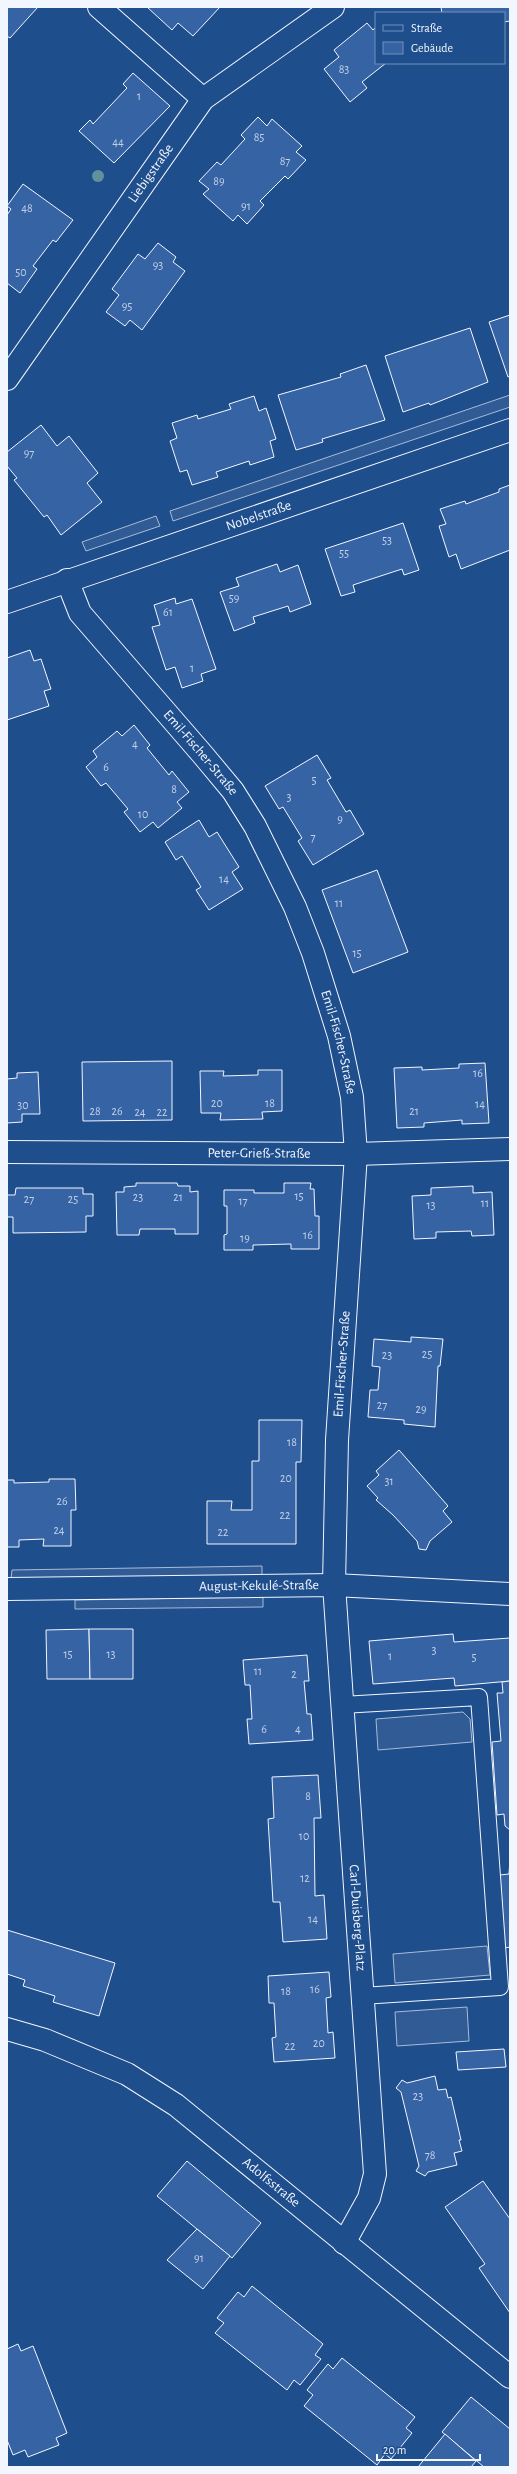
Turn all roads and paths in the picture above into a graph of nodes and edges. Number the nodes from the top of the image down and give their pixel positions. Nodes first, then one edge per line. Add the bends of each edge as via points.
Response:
1 (99, 7) edge
2 (333, 7) edge
3 (203, 99) junction
4 (7, 379) edge
5 (510, 430) edge
6 (67, 580) junction
7 (7, 602) edge
8 (510, 1148) edge
9 (7, 1152) edge
10 (356, 1154) junction
11 (334, 1585) junction
12 (7, 1588) edge
13 (510, 1594) edge
14 (342, 1705) junction
15 (362, 1996) junction
16 (7, 2029) edge
17 (344, 2243) junction
18 (510, 2377) edge

1 - 3 street
2 - 3 street, Liebigstraße
3 - 4 street, Liebigstraße
5 - 6 street, Nobelstraße
6 - 7 street, Nobelstraße
6 - 10 street, Emil-Fischer-Straße via 80,613 233,791 255,826 295,907 328,999 352,1097
8 - 10 street, Peter-Grieß-Straße
9 - 10 street, Peter-Grieß-Straße
10 - 11 street, Emil-Fischer-Straße via 337,1440
11 - 12 street, August-Kekulé-Straße
11 - 13 street, August-Kekulé-Straße
11 - 14 street, Carl-Duisberg-Platz
14 - 15 street, Carl-Duisberg-Platz
14 - 15 lane via 479,1697 500,1987
15 - 17 street, Carl-Duisberg-Platz via 375,2174 370,2198
16 - 17 street, Adolfsstraße via 45,2040 127,2074 176,2105
17 - 18 street, Adolfsstraße

